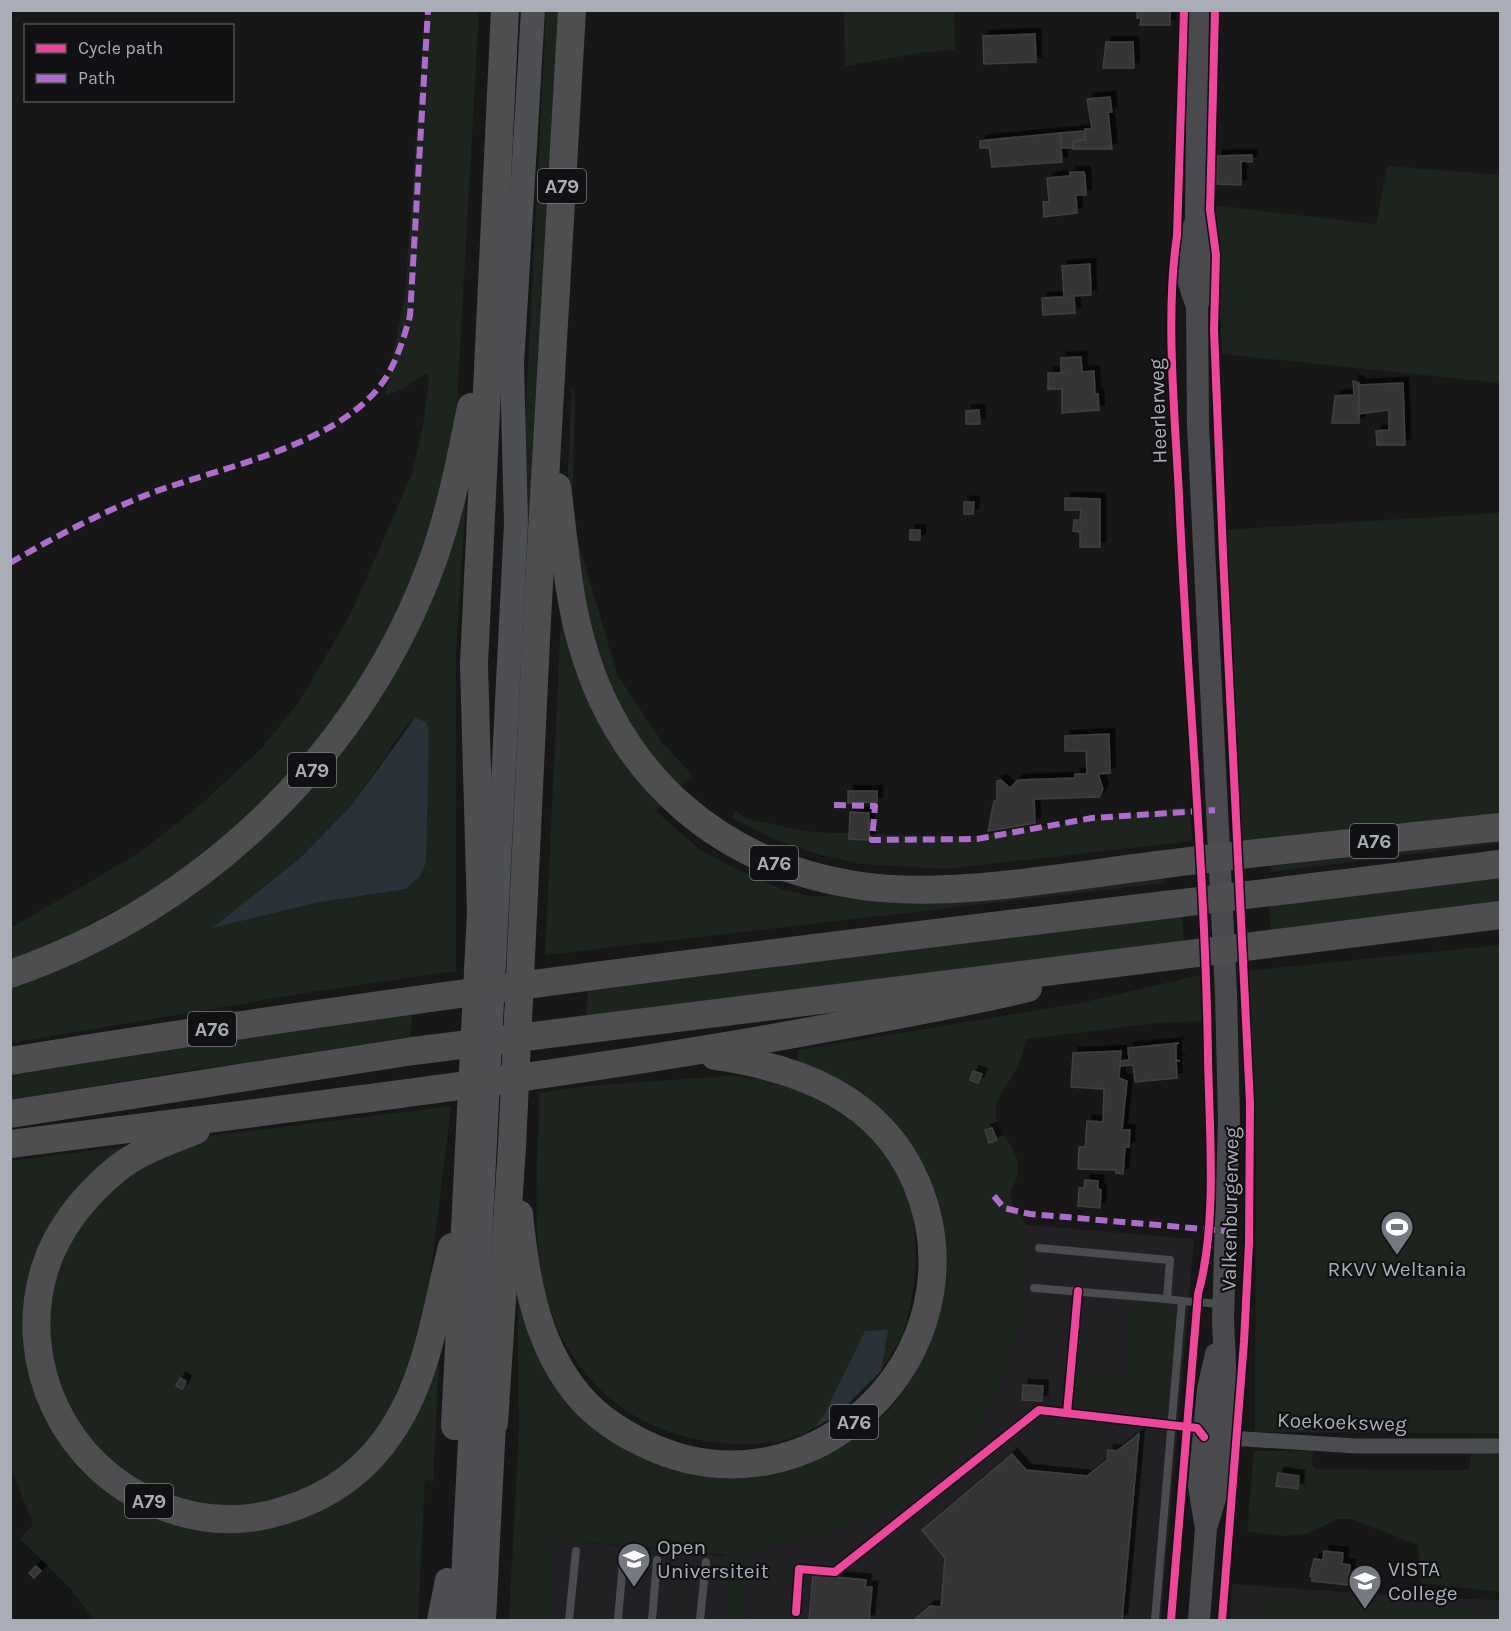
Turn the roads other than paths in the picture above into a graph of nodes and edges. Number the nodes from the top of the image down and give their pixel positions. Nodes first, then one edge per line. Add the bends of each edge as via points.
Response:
1 (505, 10) edge
2 (533, 10) edge
3 (572, 10) edge
4 (1198, 10) edge
5 (490, 310) junction
6 (548, 417) junction
7 (1215, 810) joint
8 (1500, 827) edge
9 (1500, 864) edge
10 (1500, 915) edge
11 (1170, 956) junction
12 (10, 974) edge
13 (692, 1052) junction
14 (10, 1061) edge
15 (10, 1114) edge
16 (235, 1114) junction
17 (10, 1144) edge
18 (512, 1146) junction
19 (468, 1187) junction
20 (1039, 1248) dead end
21 (1034, 1288) dead end
22 (1167, 1299) junction
23 (1182, 1301) junction
24 (1223, 1312) junction
25 (494, 1423) joint
26 (456, 1426) joint
27 (1213, 1437) junction
28 (1500, 1446) edge
29 (576, 1551) dead end
30 (657, 1560) dead end
31 (623, 1561) dead end
32 (706, 1562) dead end
33 (447, 1580) junction
34 (439, 1620) edge
35 (446, 1620) edge
36 (461, 1620) edge
37 (484, 1620) edge
38 (569, 1620) edge
39 (618, 1620) edge
40 (652, 1620) edge
41 (700, 1620) edge
42 (1155, 1620) edge
43 (1198, 1620) edge

1 - 5 highway, A79
2 - 36 main road, A79 via 514,323 516,522
3 - 6 highway, A79
4 - 7 street, Heerlerweg via 1196,220 1206,257 1197,306 1198,424
5 - 12 highway, A79 via 457,478 434,558 394,647 341,733 268,815 189,880 101,934
5 - 19 highway, A79 via 474,664 481,912
6 - 8 highway, A76 via 569,585 580,640 617,729 667,793 701,824 764,860 863,886 1001,884
6 - 18 highway, A79
7 - 24 street, Valkenburgerweg via 1226,993 1228,1121
9 - 14 highway, A76 via 588,976
10 - 11 highway, A76
11 - 13 highway, A76 via 954,1006
11 - 15 highway, A76 via 413,1051
13 - 16 highway, A76
13 - 18 highway, A76 via 779,1068 821,1084 852,1102 892,1141 913,1175 925,1208 933,1249 932,1286 911,1353 899,1375 867,1411 814,1447 759,1462 686,1459 633,1438 584,1402 570,1386 550,1349 528,1285
16 - 17 highway, A76
16 - 19 highway, A79 via 135,1157 92,1192 68,1221 52,1252 37,1308 37,1346 44,1381 73,1440 110,1479 172,1510 226,1520 276,1513 345,1482 375,1454 396,1425 425,1361
18 - 25 highway, A79
19 - 26 highway, A79
20 - 22 lane via 1170,1260
21 - 22 lane
22 - 23 lane
23 - 24 lane
23 - 42 lane
24 - 27 street, Valkenburgerweg via 1226,1390
25 - 37 main road, A79
26 - 33 main road, A79
27 - 28 street, Koekoeksweg via 1356,1446
27 - 43 street, Valkenburgerweg via 1218,1489 1206,1528
29 - 38 lane
30 - 40 lane
31 - 39 lane
32 - 41 lane
33 - 34 main road, A79
33 - 35 main road, A79

